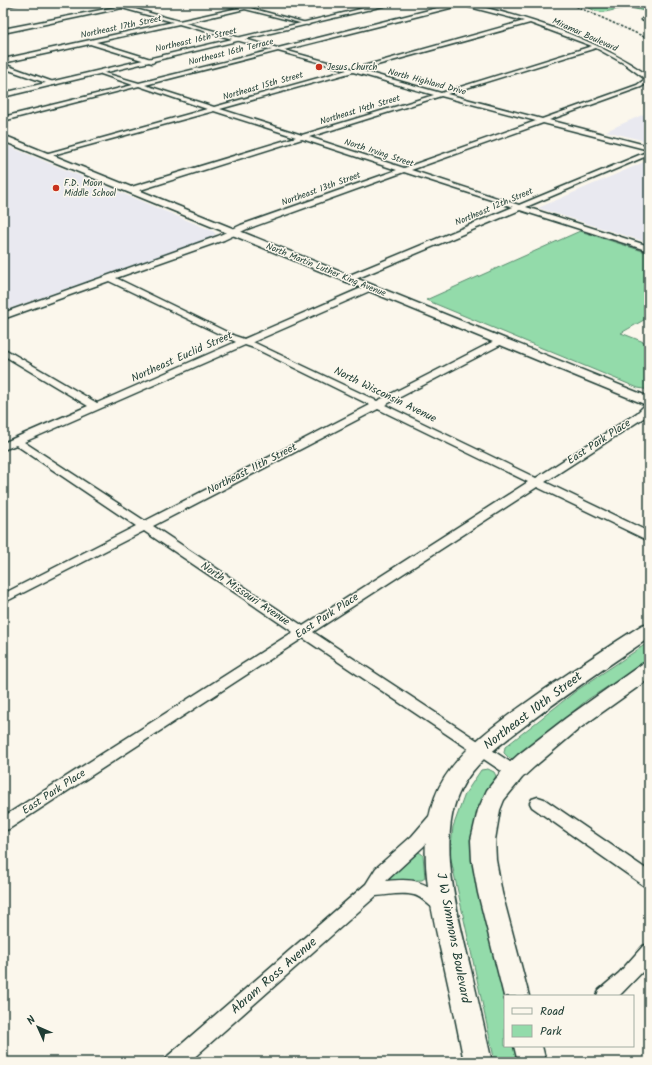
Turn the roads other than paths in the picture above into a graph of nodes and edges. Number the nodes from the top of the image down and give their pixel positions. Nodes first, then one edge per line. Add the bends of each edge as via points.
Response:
1 (19, 3) edge
2 (108, 3) edge
3 (142, 3) edge
4 (267, 3) edge
5 (345, 3) edge
6 (393, 3) edge
7 (462, 3) edge
8 (3, 6) edge
9 (123, 7) junction
10 (244, 8) junction
11 (370, 9) junction
12 (649, 19) edge
13 (531, 21) junction
14 (180, 22) junction
15 (649, 22) edge
16 (308, 24) junction
17 (3, 31) edge
18 (240, 40) junction
19 (90, 42) junction
20 (595, 46) junction
21 (276, 50) junction
22 (3, 61) edge
23 (152, 61) junction
24 (3, 66) edge
25 (352, 71) junction
26 (103, 73) junction
27 (647, 81) joint
28 (54, 84) junction
29 (139, 84) junction
30 (439, 94) junction
31 (3, 95) edge
32 (215, 109) junction
33 (3, 119) edge
34 (543, 121) junction
35 (302, 137) junction
36 (3, 138) edge
37 (649, 148) edge
38 (649, 153) edge
39 (47, 155) junction
40 (402, 170) junction
41 (131, 190) junction
42 (518, 207) junction
43 (233, 232) junction
44 (649, 249) edge
45 (109, 278) junction
46 (348, 279) junction
47 (369, 288) junction
48 (3, 316) edge
49 (501, 341) junction
50 (245, 342) junction
51 (3, 351) edge
52 (649, 402) edge
53 (378, 404) junction
54 (97, 407) junction
55 (649, 407) edge
56 (8, 442) edge
57 (537, 482) junction
58 (143, 526) junction
59 (649, 537) edge
60 (3, 600) edge
61 (649, 629) edge
62 (302, 632) junction
63 (649, 669) edge
64 (481, 750) junction
65 (514, 772) junction
66 (538, 804) dead end
67 (441, 814) junction
68 (3, 825) edge
69 (649, 880) edge
70 (372, 889) junction
71 (445, 907) junction
72 (649, 952) edge
73 (516, 995) edge
74 (607, 995) edge
75 (528, 1047) edge
76 (175, 1062) edge
77 (478, 1062) edge
78 (532, 1062) edge

1 - 8 street
2 - 9 street, North Highland Drive
3 - 9 street
4 - 10 street, Northeast 17th Street
5 - 11 street
6 - 11 street, Northeast 16th Street
7 - 13 street, Miramar Boulevard
7 - 21 street, Northeast 16th Terrace
9 - 14 street, North Highland Drive
9 - 17 street
10 - 14 street, Northeast 17th Street
10 - 16 street
11 - 16 street, Northeast 16th Street
12 - 15 street via 644,20
13 - 20 street, Miramar Boulevard
13 - 25 street, Northeast 15th Street
14 - 18 street, North Highland Drive
14 - 19 street, Northeast 17th Street
16 - 18 street, Northeast 16th Street
18 - 21 street, North Highland Drive
18 - 23 street, Northeast 16th Street
19 - 22 street, Northeast 17th Street
19 - 23 street
20 - 27 street, Miramar Boulevard via 638,70 647,77
20 - 30 street, Northeast 14th Street
21 - 25 street, North Highland Drive
21 - 29 street, Northeast 16th Terrace
23 - 26 street, Northeast 16th Street
24 - 28 street
25 - 30 street, North Highland Drive
25 - 32 street, Northeast 15th Street
26 - 28 street, Northeast 16th Street
26 - 29 street, North Irving Street
27 - 34 street, Northeast 13th Street
28 - 31 street, Northeast 16th Street
29 - 32 street, North Irving Street
29 - 33 street, Northeast 16th Terrace
30 - 34 street, North Highland Drive
30 - 35 street, Northeast 14th Street
32 - 35 street, North Irving Street
32 - 39 street, Northeast 15th Street
34 - 37 street, North Highland Drive
34 - 40 street, Northeast 13th Street
35 - 40 street, North Irving Street
35 - 41 street, Northeast 14th Street
36 - 39 main road, North Martin Luther King Avenue
38 - 42 street, Northeast 12th Street
39 - 41 main road, North Martin Luther King Avenue
40 - 42 street, North Irving Street
40 - 43 street, Northeast 13th Street
41 - 43 main road, North Martin Luther King Avenue
42 - 44 street, North Irving Street
42 - 46 street, Northeast 12th Street
43 - 45 street, Northeast 13th Street
43 - 46 main road, North Martin Luther King Avenue
45 - 48 street, Northeast 13th Street
45 - 50 street, North Wisconsin Avenue
46 - 47 main road, North Martin Luther King Avenue
47 - 49 main road, North Martin Luther King Avenue
47 - 50 street, Northeast Euclid Street
49 - 52 main road, North Martin Luther King Avenue
49 - 53 street, Northeast 11th Street
50 - 53 street, North Wisconsin Avenue
50 - 54 street, Northeast Euclid Street
51 - 54 street
53 - 57 street, North Wisconsin Avenue
53 - 58 street, Northeast 11th Street
54 - 56 street, Northeast Euclid Street
55 - 57 street, East Park Place via 641,415
56 - 58 street, North Missouri Avenue
57 - 59 street, North Wisconsin Avenue
57 - 62 street, East Park Place
58 - 60 street, Northeast 11th Street
58 - 62 street, North Missouri Avenue
61 - 64 main road, Northeast 10th Street via 541,703
62 - 64 street, North Missouri Avenue
62 - 68 street, East Park Place
63 - 65 main road via 573,723
64 - 65 street, North Missouri Avenue
64 - 67 main road, Northeast 10th Street via 450,788
65 - 73 main road via 495,796 484,827 483,840 488,880
66 - 69 street
67 - 70 street, Abram Ross Avenue via 418,842 382,874
67 - 71 main road, J W Simmons Boulevard via 437,845
70 - 71 street via 418,888
70 - 76 street, Abram Ross Avenue
71 - 77 main road, J W Simmons Boulevard
72 - 74 street
75 - 78 main road

